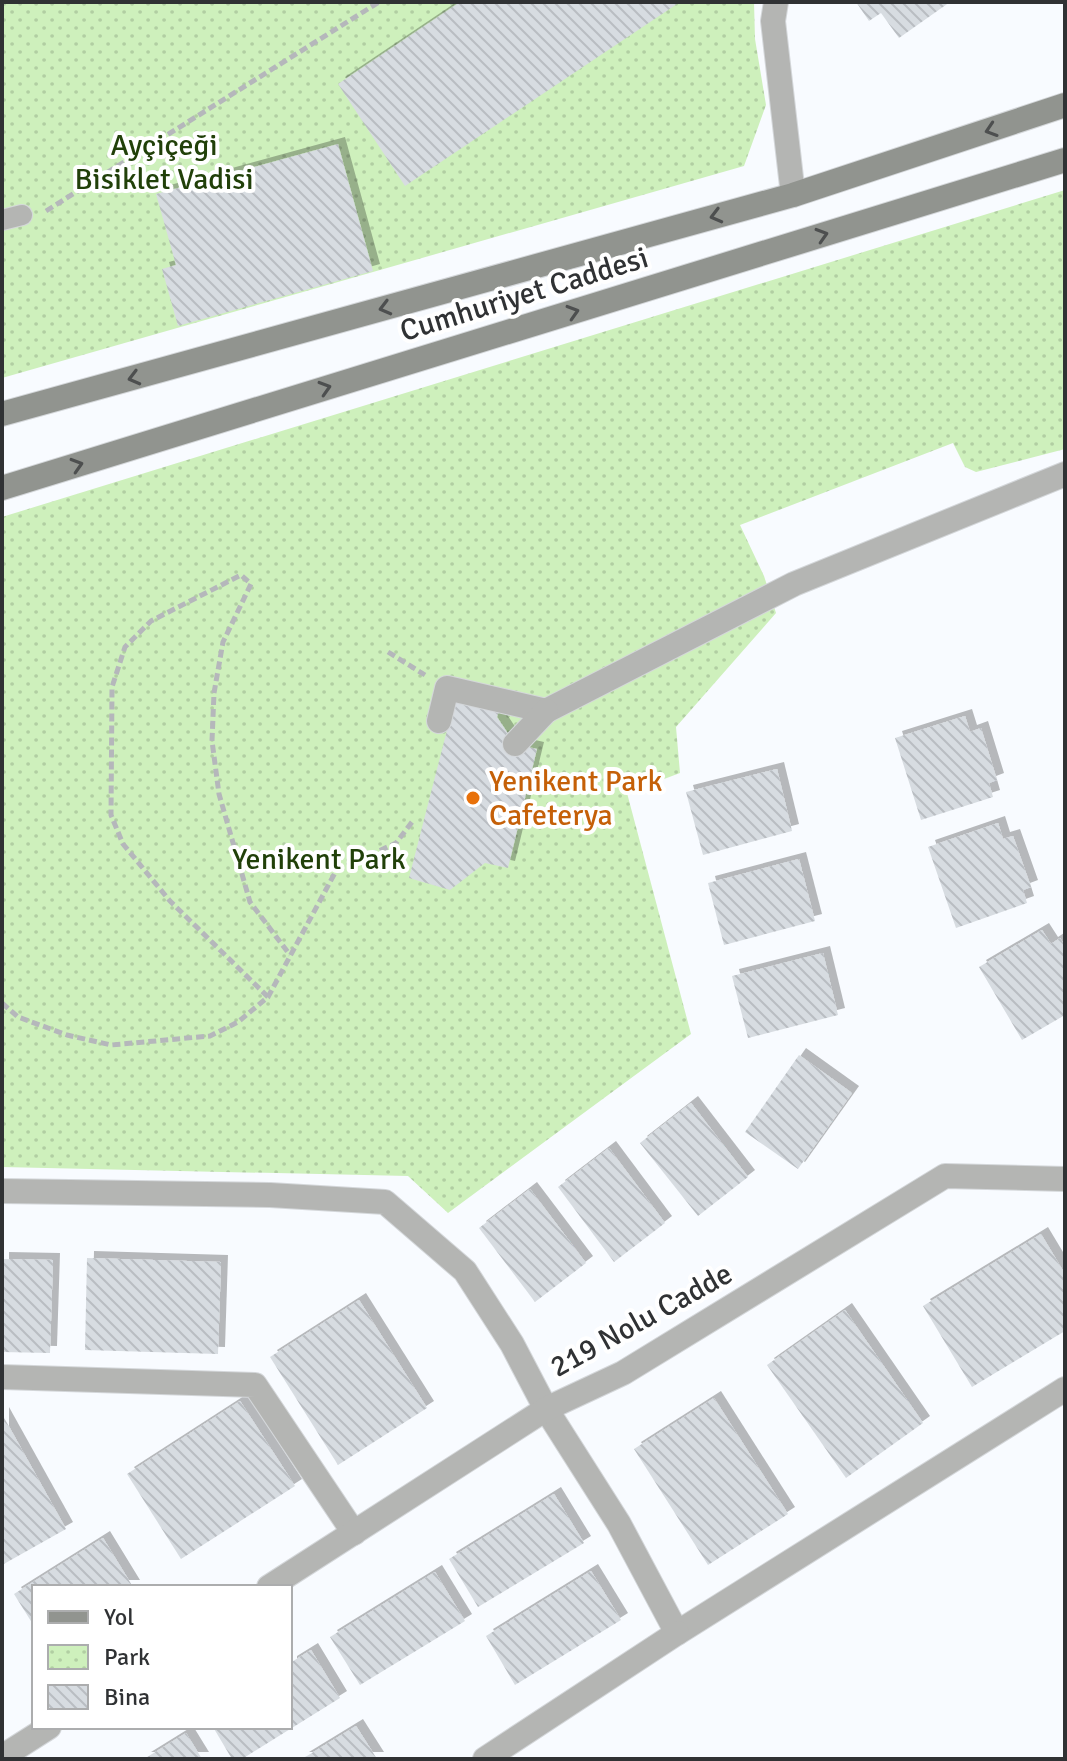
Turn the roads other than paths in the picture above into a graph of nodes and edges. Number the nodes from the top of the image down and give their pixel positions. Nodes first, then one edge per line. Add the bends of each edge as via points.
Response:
1 (776, 2) edge
2 (1065, 105) edge
3 (1065, 160) edge
4 (793, 195) junction
5 (2, 414) edge
6 (1065, 474) edge
7 (2, 488) edge
8 (546, 711) junction
9 (439, 721) dead end
10 (515, 744) dead end
11 (1065, 1179) edge
12 (2, 1191) edge
13 (2, 1377) edge
14 (1065, 1389) edge
15 (546, 1409) junction
16 (354, 1533) junction
17 (272, 1585) edge
18 (677, 1633) junction
19 (46, 1729) edge
20 (3, 1758) edge
21 (485, 1759) edge

1 - 4 street via 773,21
2 -> 4 street, Cumhuriyet Caddesi
7 -> 3 street, Cumhuriyet Caddesi
4 -> 5 street, Cumhuriyet Caddesi
6 - 8 street via 794,584
8 - 9 street via 447,688
8 - 10 street
11 - 15 street, 219 Nolu Cadde via 945,1176 623,1373
12 - 15 street via 385,1202 465,1271
13 - 16 street via 255,1385
14 - 18 street
15 - 16 street, 219 Nolu Cadde
15 - 18 street via 619,1524
16 - 17 street, 219 Nolu Cadde
18 - 21 street
19 - 20 street

